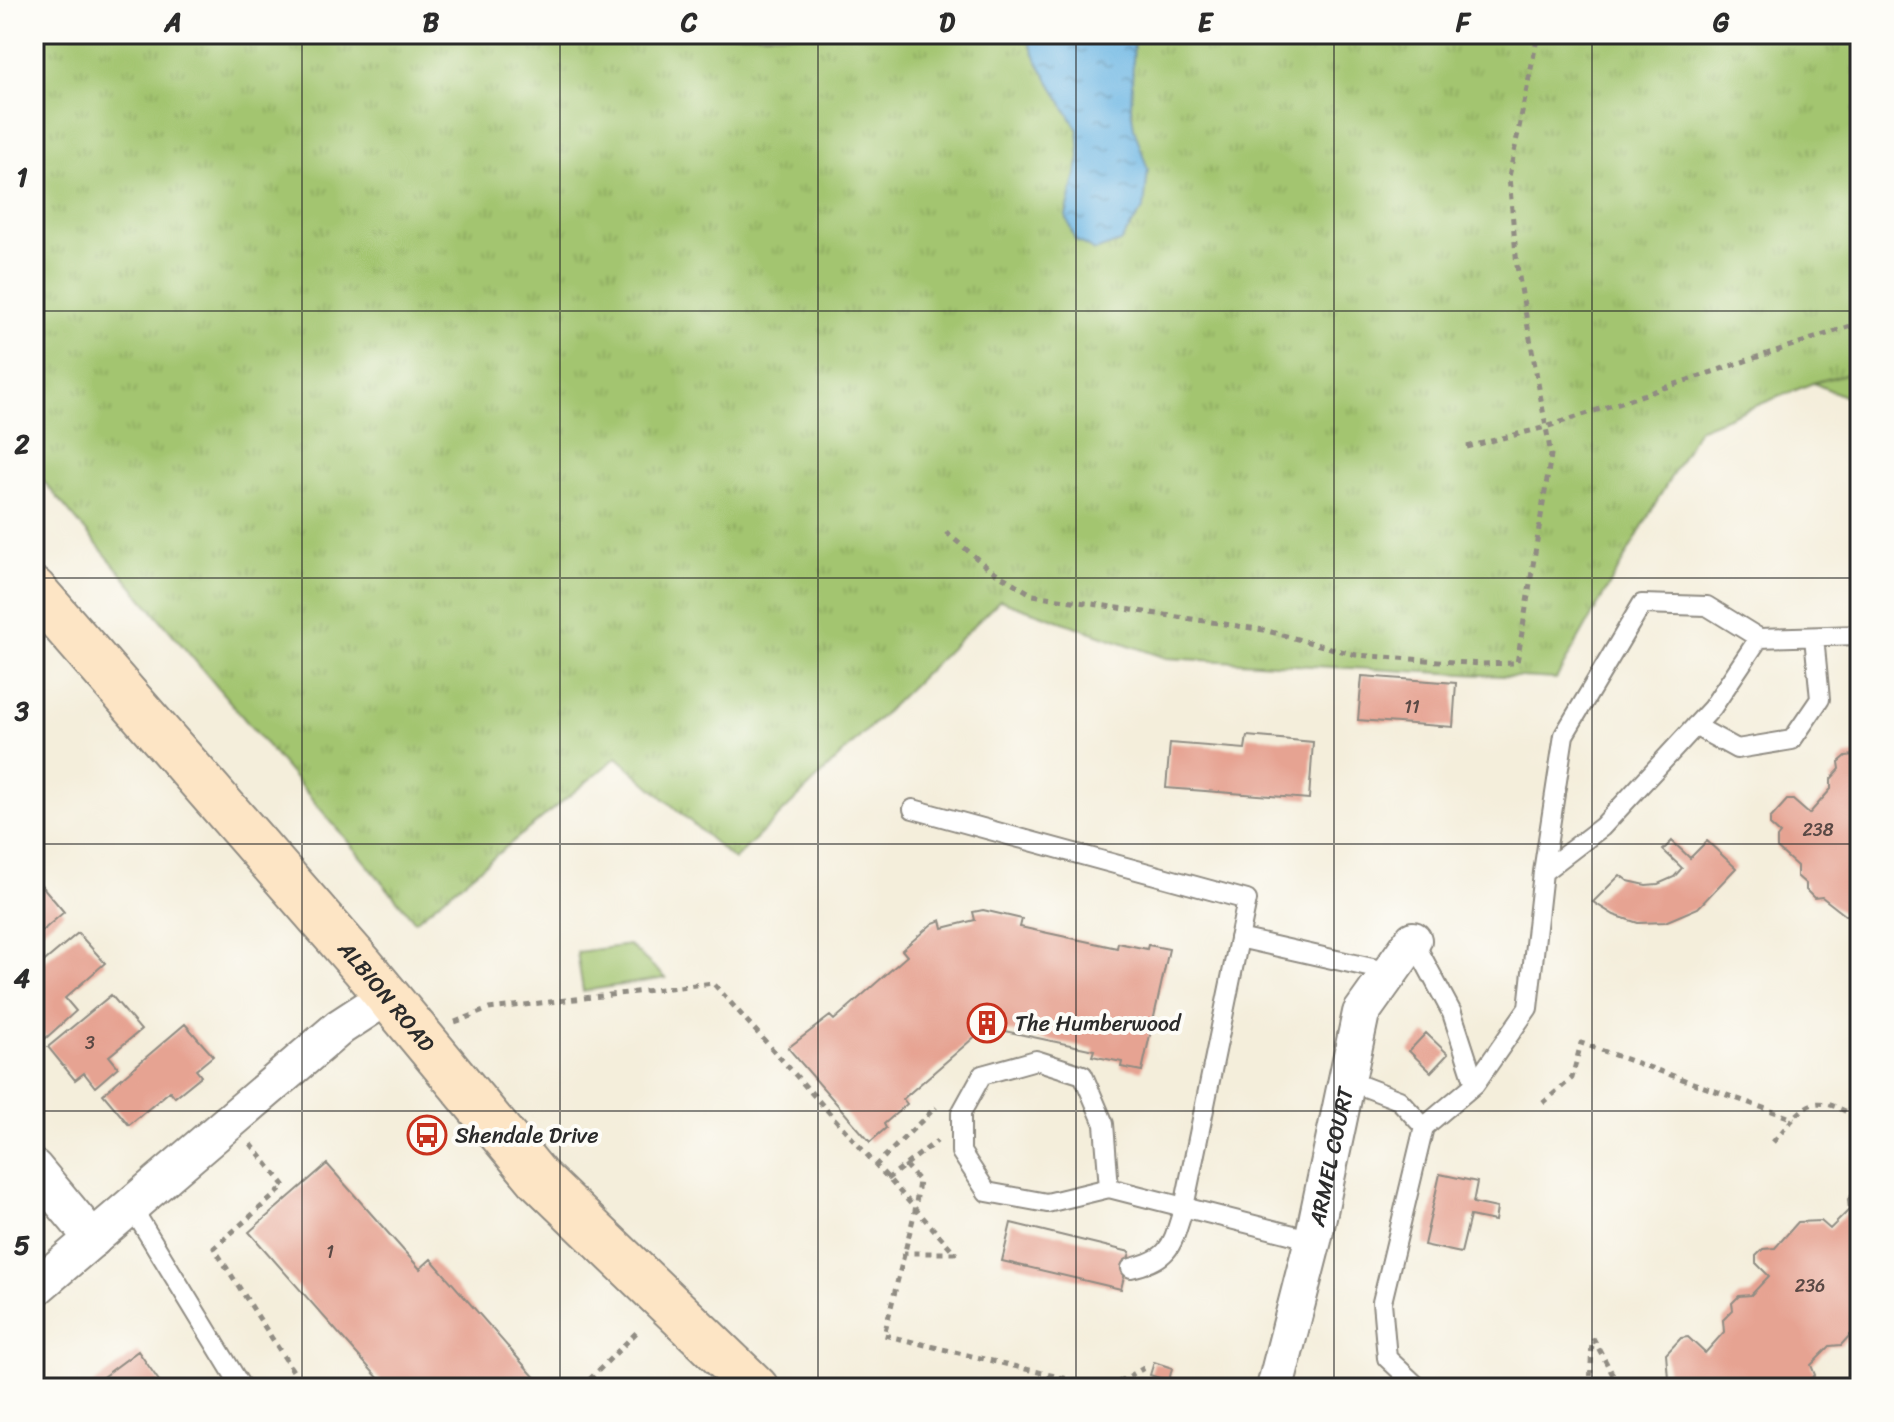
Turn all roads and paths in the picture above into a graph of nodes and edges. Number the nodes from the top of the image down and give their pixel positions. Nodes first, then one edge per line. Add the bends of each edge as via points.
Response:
1 (1538, 34) edge
2 (1860, 323) edge
3 (1546, 427) junction
4 (1467, 447) dead end
5 (946, 532) dead end
6 (34, 590) edge
7 (1860, 635) edge
8 (1814, 637) junction
9 (1759, 638) junction
10 (1695, 726) junction
11 (913, 809) dead end
12 (1543, 872) junction
13 (1239, 938) junction
14 (1413, 940) joint
15 (1390, 972) junction
16 (386, 997) junction
17 (420, 1034) junction
18 (1347, 1080) junction
19 (1475, 1084) junction
20 (1543, 1103) dead end
21 (937, 1107) dead end
22 (1794, 1119) junction
23 (1860, 1119) edge
24 (230, 1121) junction
25 (1424, 1127) junction
26 (937, 1141) dead end
27 (1773, 1142) dead end
28 (905, 1165) junction
29 (875, 1166) junction
30 (34, 1168) edge
31 (887, 1179) junction
32 (1109, 1188) junction
33 (131, 1206) junction
34 (1184, 1207) junction
35 (915, 1211) junction
36 (93, 1239) junction
37 (1313, 1240) junction
38 (904, 1253) junction
39 (1131, 1268) dead end
40 (34, 1289) edge
41 (666, 1302) junction
42 (1144, 1368) dead end
43 (242, 1388) edge
44 (304, 1388) edge
45 (581, 1388) edge
46 (756, 1388) edge
47 (1106, 1388) edge
48 (1275, 1388) edge
49 (1419, 1388) edge
50 (1590, 1388) edge
51 (1620, 1388) edge

1 - 3 path via 1509,177 1517,266
2 - 3 path
3 - 4 path
3 - 5 path via 1551,455 1517,663 1356,655 1264,630 1033,595 988,568
6 - 16 main road, ALBION ROAD
7 - 8 lane
8 - 9 lane
8 - 10 lane via 1820,699 1792,740 1737,749
9 - 10 lane
9 - 12 lane via 1707,606 1642,604 1564,735
10 - 12 lane via 1602,827
11 - 13 lane via 1247,900
12 - 19 lane via 1528,1008
13 - 15 lane
13 - 34 lane
14 - 15 street, ARMEL COURT
14 - 19 lane via 1452,1013
15 - 18 street, ARMEL COURT via 1361,1013
16 - 17 main road, ALBION ROAD
16 - 24 street via 340,1027
17 - 29 path via 489,1009 713,983
17 - 41 main road, ALBION ROAD via 538,1178
18 - 25 lane via 1399,1100
18 - 37 street, ARMEL COURT
19 - 25 lane
20 - 22 path via 1572,1078 1581,1043
21 - 29 path
22 - 23 path via 1817,1101
22 - 27 path
24 - 33 street
24 - 44 path via 285,1186 214,1248
25 - 49 lane via 1382,1302 1387,1358
26 - 28 path
28 - 31 path
28 - 35 path via 919,1181
29 - 31 path
30 - 36 street
31 - 35 path
32 - 32 lane via 1047,1203 987,1192 961,1152 961,1113 982,1075 1036,1060 1083,1075 1104,1124
32 - 34 lane
33 - 36 street
33 - 43 lane
34 - 37 lane
34 - 39 lane via 1170,1250 1152,1264
35 - 38 path
35 - 38 path via 955,1253
36 - 40 street
37 - 48 street, ARMEL COURT
38 - 47 path via 884,1335
41 - 45 path
41 - 46 main road, ALBION ROAD
42 - 47 path
50 - 51 path via 1593,1338

